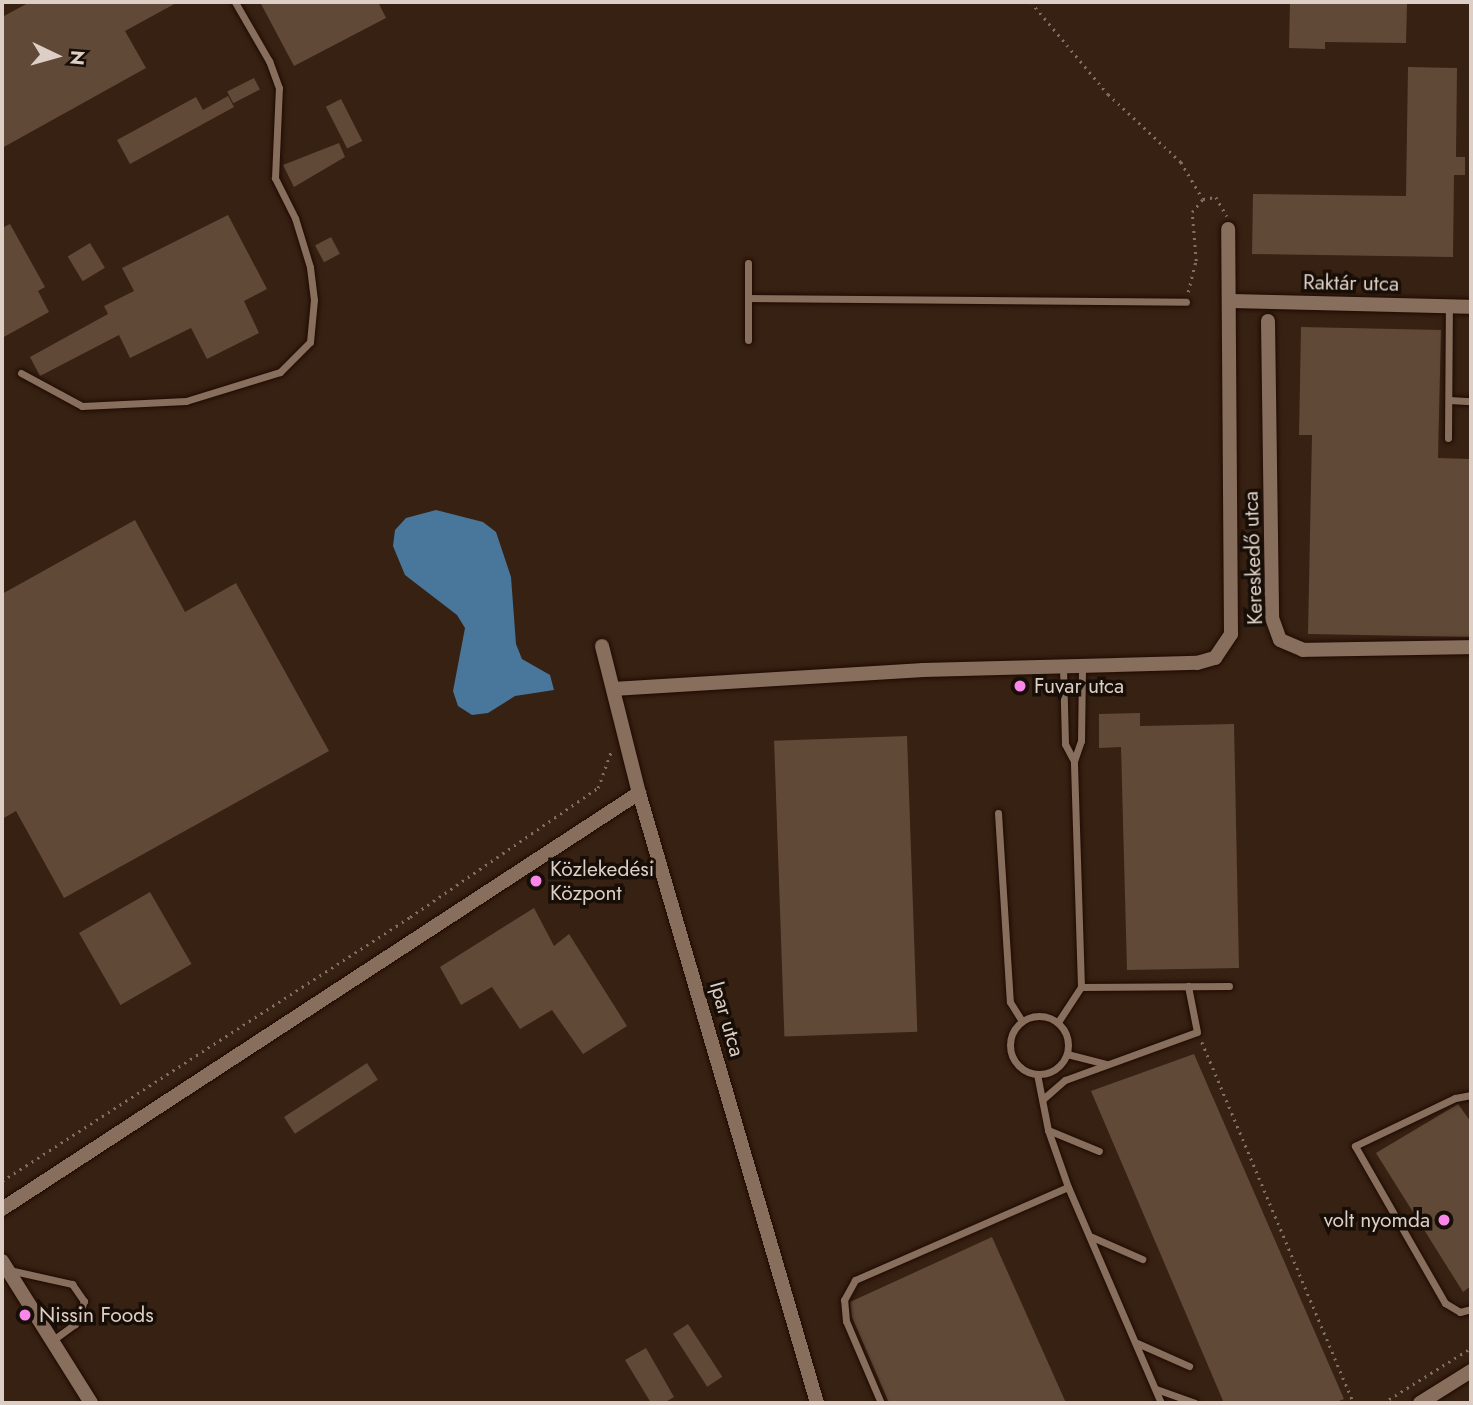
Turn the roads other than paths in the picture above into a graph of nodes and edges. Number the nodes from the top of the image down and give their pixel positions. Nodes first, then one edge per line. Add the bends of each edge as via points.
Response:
1 (236, 2) edge
2 (1228, 229) road end
3 (748, 263) dead end
4 (748, 298) junction
5 (1229, 301) junction
6 (1186, 302) road end
7 (1449, 306) junction
8 (1471, 307) edge
9 (1268, 321) dead end
10 (748, 340) dead end
11 (21, 373) dead end
12 (1449, 400) junction
13 (1471, 401) edge
14 (1448, 438) dead end
15 (602, 646) dead end
16 (1471, 647) edge
17 (1082, 665) junction
18 (1063, 666) junction
19 (613, 689) junction
20 (1074, 761) junction
21 (639, 793) junction
22 (998, 813) dead end
23 (1188, 986) junction
24 (1229, 986) dead end
25 (1081, 987) junction
26 (1022, 1021) junction
27 (1058, 1022) junction
28 (1067, 1054) junction
29 (1106, 1064) junction
30 (1037, 1074) junction
31 (1471, 1096) edge
32 (1043, 1099) junction
33 (1048, 1130) junction
34 (1099, 1151) dead end
35 (1068, 1186) junction
36 (2, 1209) edge
37 (1092, 1237) junction
38 (1142, 1259) dead end
39 (5, 1265) edge
40 (1471, 1309) edge
41 (53, 1339) junction
42 (1137, 1343) junction
43 (1189, 1366) dead end
44 (1471, 1371) edge
45 (1156, 1389) junction
46 (90, 1403) edge
47 (817, 1403) edge
48 (881, 1403) edge
49 (1161, 1403) edge
50 (1195, 1403) edge
51 (1420, 1403) edge

1 - 11 lane via 279,89 275,178 295,218 310,267 314,300 310,342 280,372 186,401 82,406
2 - 5 street
3 - 4 lane
4 - 6 lane
4 - 10 lane
5 - 7 street, Raktár utca
5 - 17 street via 1228,643 1206,662
7 - 8 street, Raktár utca
7 - 12 lane
9 - 16 street, Kereskedő utca via 1272,618 1280,640 1303,650
12 - 13 lane
12 - 14 lane
15 - 19 street, Ipar utca
17 - 18 street
17 - 20 lane via 1081,741
18 - 19 street
18 - 20 lane via 1065,744
19 - 21 street, Ipar utca
20 - 25 lane
21 - 36 street
21 - 47 street, Ipar utca
22 - 26 lane via 1010,1002
23 - 24 lane
23 - 25 lane
23 - 29 lane via 1198,1032
25 - 27 lane
26 - 27 lane via 1040,1015
26 - 30 lane via 1011,1037 1010,1051 1020,1067
27 - 28 lane via 1068,1039
28 - 29 lane
28 - 30 lane via 1055,1069
29 - 32 lane via 1065,1080
30 - 32 lane
31 - 40 lane via 1455,1098 1354,1146 1445,1303 1460,1311
32 - 33 lane
33 - 34 lane
33 - 35 lane
35 - 37 lane
35 - 48 lane via 855,1280 844,1300 846,1321
37 - 38 lane
37 - 42 lane
39 - 41 street
39 - 41 lane via 72,1284 85,1301 75,1324
41 - 46 street
42 - 43 lane
42 - 45 lane
44 - 51 street
45 - 49 lane
45 - 50 lane

